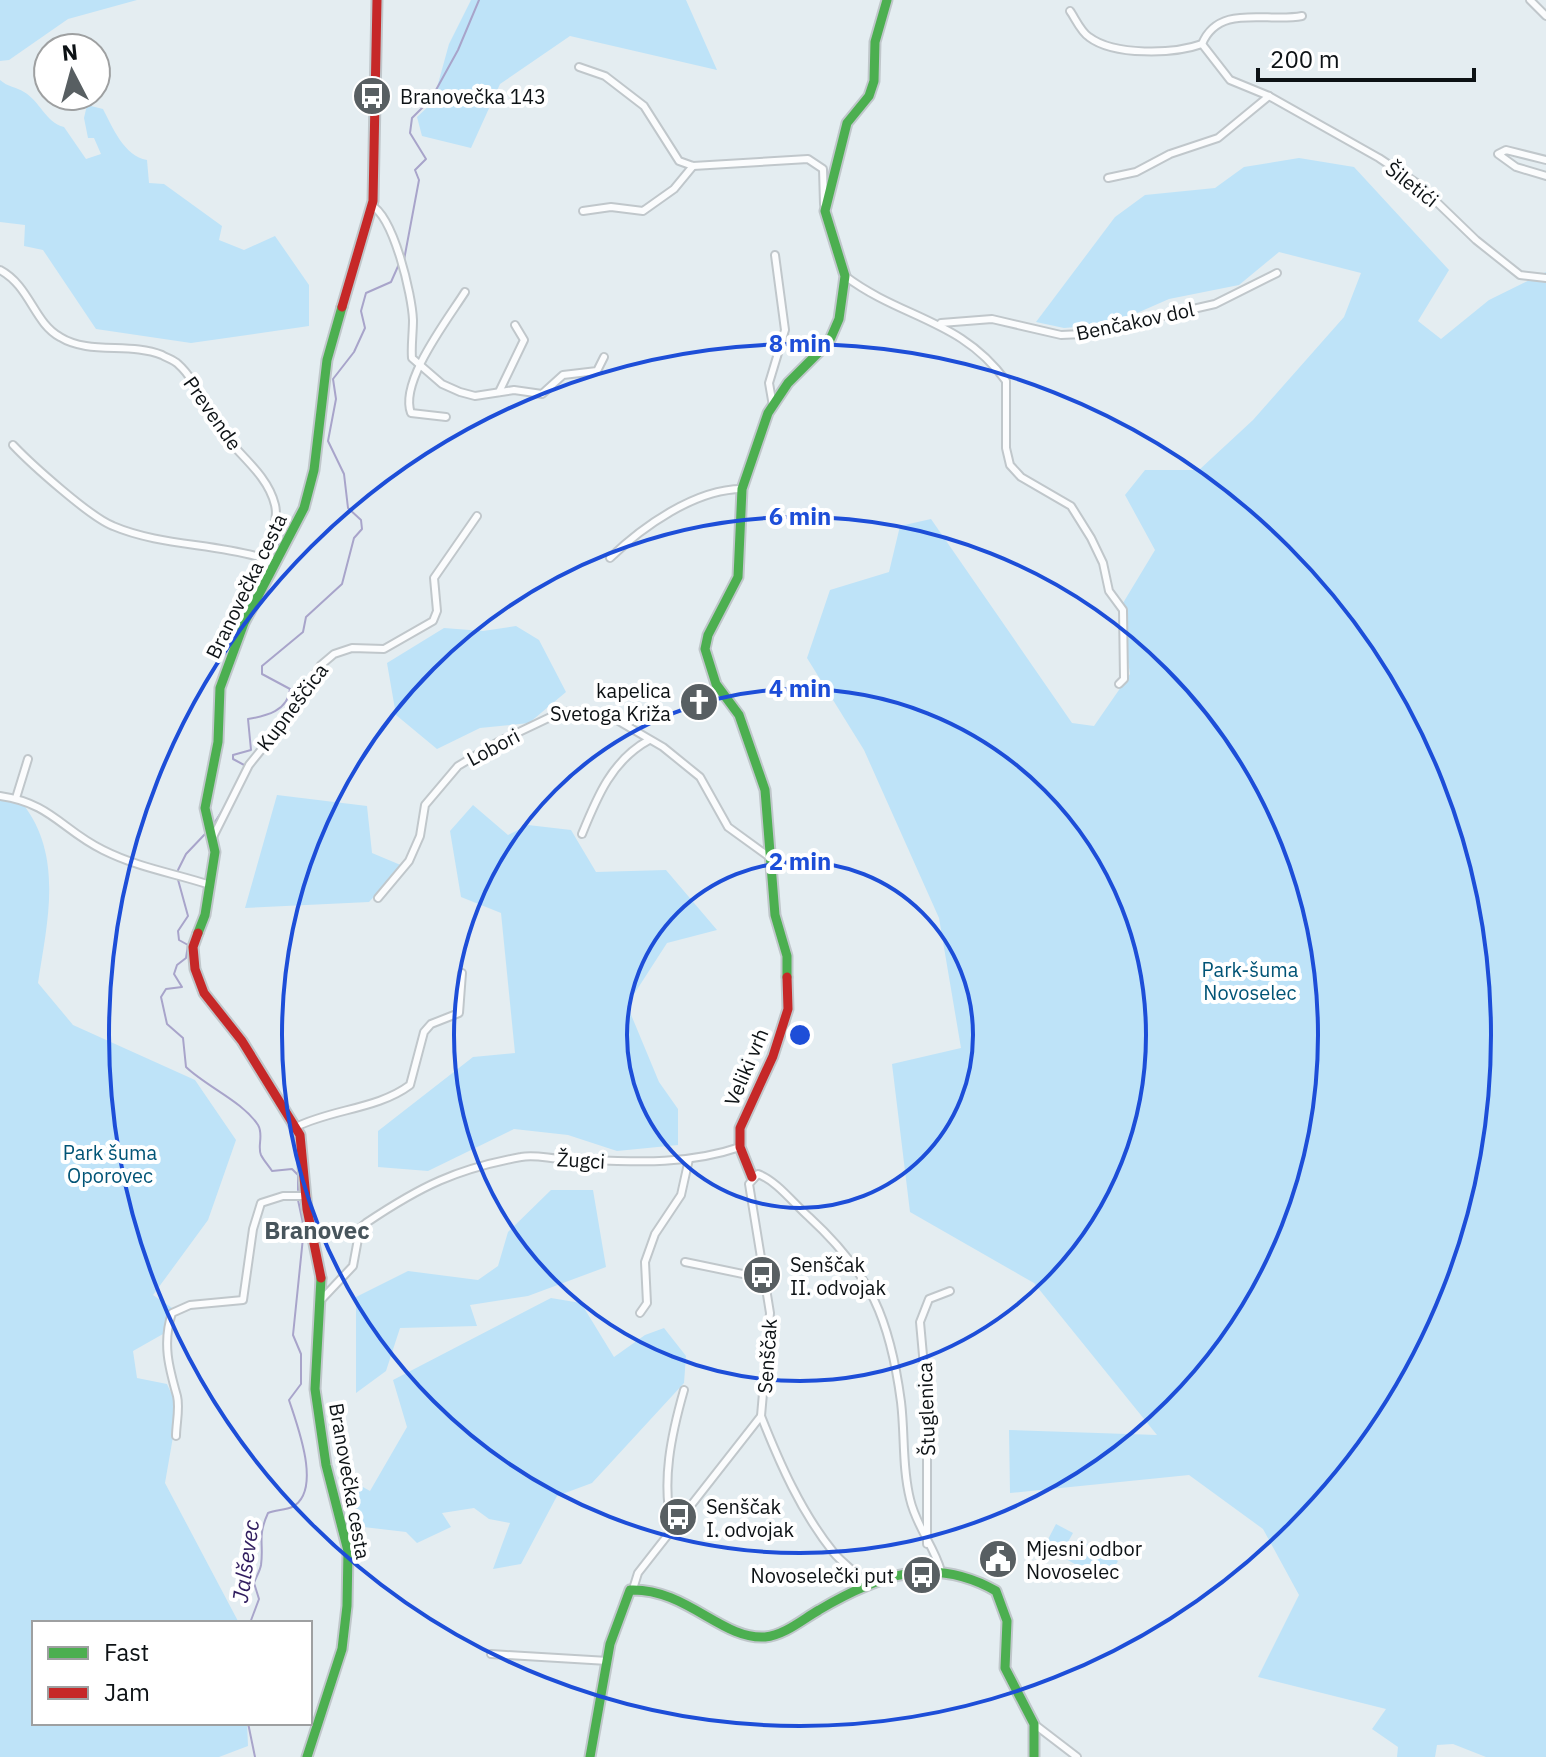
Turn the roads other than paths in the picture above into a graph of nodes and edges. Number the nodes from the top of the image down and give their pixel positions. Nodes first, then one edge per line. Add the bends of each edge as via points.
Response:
1 (377, 0) edge
2 (887, 0) edge
3 (1530, 0) edge
4 (1070, 11) dead end
5 (1302, 16) dead end
6 (1546, 16) edge
7 (1202, 44) junction
8 (579, 67) dead end
9 (1269, 96) junction
10 (1546, 160) edge
11 (693, 166) junction
12 (1546, 176) edge
13 (1108, 178) dead end
14 (371, 205) junction
15 (583, 211) dead end
16 (825, 211) junction
17 (775, 255) dead end
18 (0, 270) edge
19 (1277, 273) dead end
20 (845, 276) junction
21 (1546, 278) edge
22 (465, 292) dead end
23 (941, 323) junction
24 (515, 325) dead end
25 (604, 357) dead end
26 (419, 366) junction
27 (499, 392) junction
28 (773, 406) junction
29 (446, 417) dead end
30 (13, 445) dead end
31 (742, 489) junction
32 (477, 516) dead end
33 (263, 558) junction
34 (610, 558) dead end
35 (275, 566) junction
36 (1119, 684) dead end
37 (649, 740) junction
38 (28, 759) dead end
39 (0, 796) edge
40 (16, 798) junction
41 (211, 833) junction
42 (582, 834) dead end
43 (768, 856) junction
44 (210, 885) junction
45 (378, 898) dead end
46 (462, 973) dead end
47 (296, 1127) junction
48 (740, 1147) junction
49 (689, 1159) junction
50 (752, 1177) junction
51 (306, 1196) junction
52 (685, 1262) dead end
53 (767, 1279) junction
54 (950, 1291) dead end
55 (320, 1301) junction
56 (640, 1313) dead end
57 (684, 1390) dead end
58 (761, 1416) junction
59 (176, 1436) dead end
60 (673, 1529) junction
61 (927, 1544) junction
62 (941, 1571) junction
63 (865, 1583) junction
64 (633, 1589) junction
65 (491, 1654) dead end
66 (608, 1661) junction
67 (1034, 1724) junction
68 (307, 1757) edge
69 (590, 1757) edge
70 (1034, 1757) edge
71 (1075, 1757) edge

1 - 14 street, Branovečka cesta
2 - 16 street via 875,42 874,81 847,123
3 - 6 street
4 - 7 street via 1089,37 1120,48 1168,52
5 - 7 street via 1227,19 1212,25
7 - 9 street, Šiletići via 1230,80
8 - 11 street via 605,76 644,106 674,157
9 - 13 street via 1218,138
9 - 21 street, Šiletići via 1418,184 1520,275
10 - 12 street via 1506,150 1498,154 1516,167
11 - 15 street via 674,189 643,211
11 - 16 street via 808,159 823,169
14 - 26 street via 384,214 405,274 413,318 412,358
14 - 35 street, Branovečka cesta via 327,360 311,482
16 - 20 street, Veliki vrh
17 - 28 street via 785,330 769,383
18 - 33 street, Prevende via 17,281 50,331 64,340 135,348 177,362 214,421 270,490 275,522
19 - 23 street, Benčakov dol via 1215,304 1095,332 1061,335 992,319
20 - 23 street via 871,296
20 - 28 street, Veliki vrh via 845,298 829,342
22 - 26 street
23 - 36 street via 1006,381 1010,465 1071,506 1091,538 1109,591 1123,610 1124,679
24 - 27 street via 524,340
25 - 27 street via 597,371 563,375 542,394
26 - 27 street via 460,392
26 - 29 street via 409,395 411,413
28 - 31 street, Veliki vrh
30 - 33 street via 111,526
31 - 34 street via 724,489 643,527
31 - 43 street, Veliki vrh via 738,577 705,649 716,684 739,715 765,790
32 - 41 street, Kupneščica via 434,578 433,621 384,649 352,648 321,665 249,765
33 - 35 street
35 - 41 street, Branovečka cesta via 244,623 220,688 218,742 205,808
37 - 42 street via 619,764 596,797
37 - 43 street, Lobori via 700,777 728,827
37 - 45 street, Lobori via 615,719 561,712 474,755 425,805 409,861
38 - 40 street
39 - 40 street
40 - 44 street via 50,811 104,851 158,873
41 - 44 street, Branovečka cesta via 215,852
43 - 48 street, Veliki vrh via 775,915 787,956 788,1009 773,1056 744,1116
44 - 47 street, Branovečka cesta via 193,947 195,969 204,993 242,1041
46 - 47 street via 459,1013 424,1032 410,1085
47 - 51 street, Branovečka cesta
48 - 49 street, Žugci
48 - 50 street
49 - 55 street, Žugci via 633,1162 532,1156 474,1165 428,1184 360,1228 353,1266
49 - 56 street via 681,1195 648,1252 647,1303
50 - 53 street, Senščak via 752,1214
50 - 61 street via 765,1177 841,1247 876,1302 889,1336 901,1404 910,1501
51 - 55 street, Branovečka cesta via 322,1269
51 - 59 street via 261,1203 243,1300 190,1305 172,1313 166,1337 168,1373 177,1399
52 - 53 street
53 - 58 street, Senščak via 770,1313
54 - 61 street, Štuglenica via 929,1299 920,1322 927,1400
55 - 68 street, Branovečka cesta via 315,1389 326,1465 348,1551 347,1606 342,1649
57 - 60 street via 673,1419 670,1451
58 - 60 street, Senščak
58 - 63 street via 814,1525
60 - 64 street, Senščak via 638,1573
61 - 62 street
62 - 63 street
62 - 67 street via 961,1571 996,1591 1007,1621 1005,1668
63 - 64 street via 780,1633 757,1638 682,1598
64 - 66 street via 622,1604
65 - 66 street
66 - 69 street
67 - 70 street
67 - 71 street

